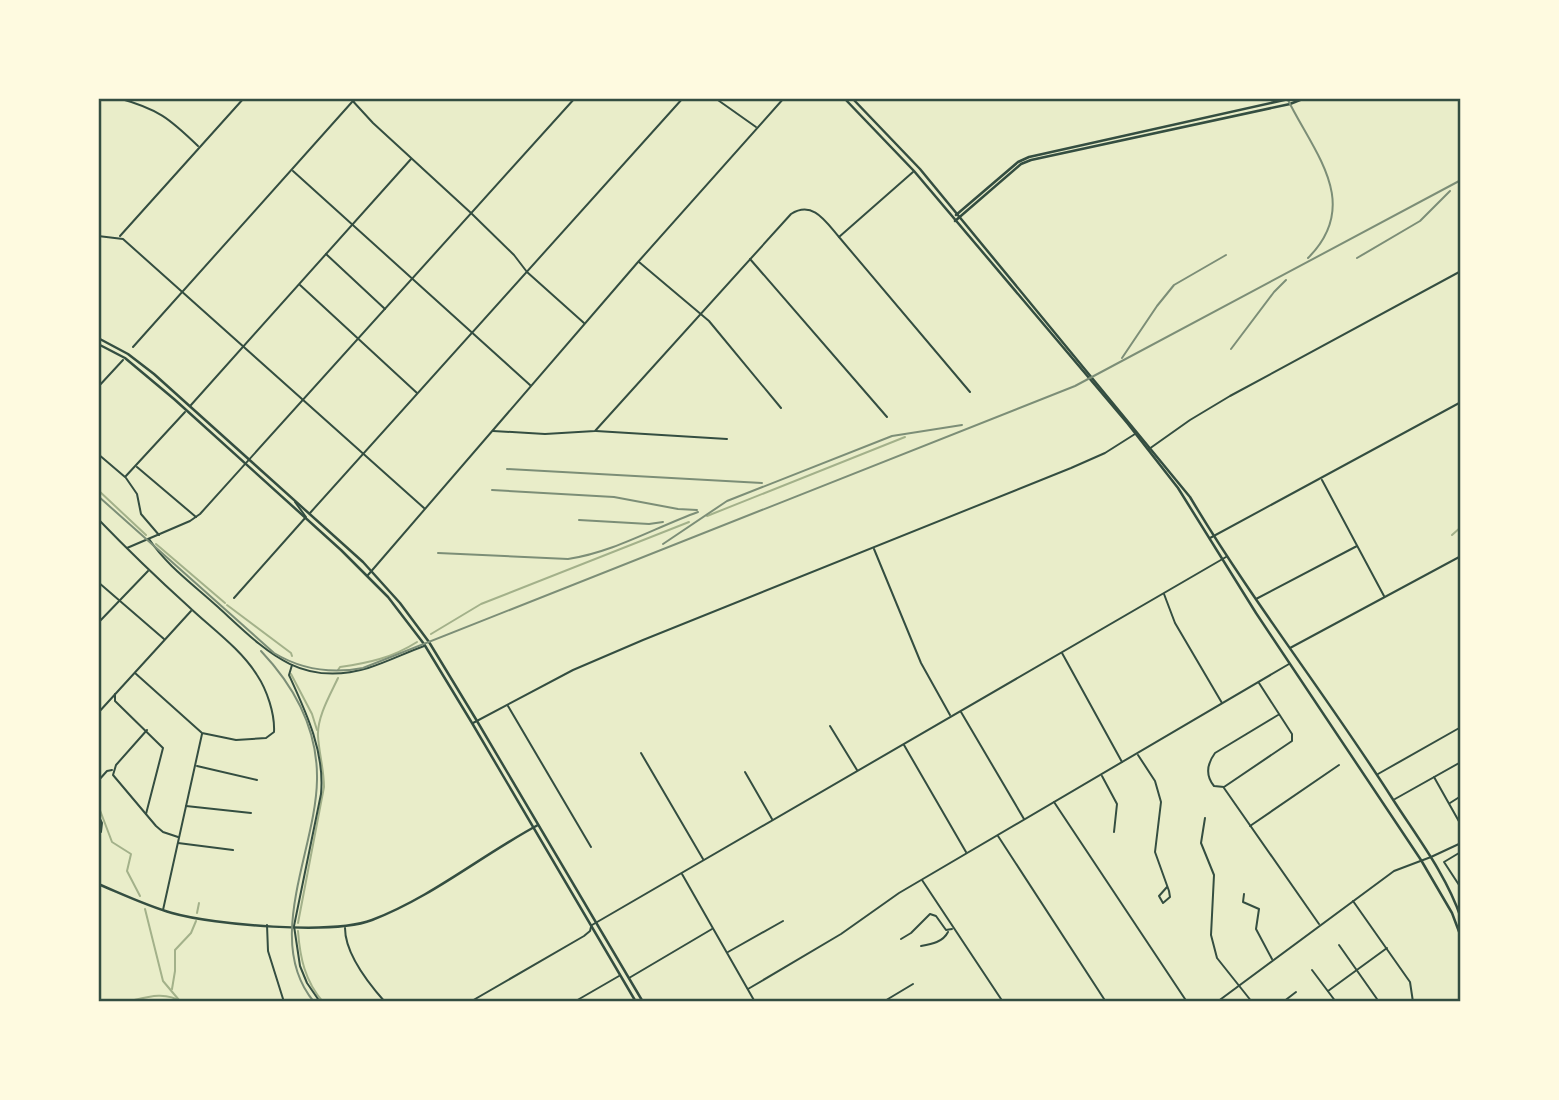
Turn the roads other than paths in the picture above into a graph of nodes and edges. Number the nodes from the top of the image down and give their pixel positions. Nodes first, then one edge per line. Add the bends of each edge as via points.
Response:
1 (99, 98) edge
2 (118, 98) edge
3 (244, 98) edge
4 (350, 98) edge
5 (359, 98) edge
6 (575, 98) edge
7 (682, 98) edge
8 (715, 98) edge
9 (784, 98) edge
10 (844, 98) edge
11 (852, 98) edge
12 (1293, 98) edge
13 (1305, 98) edge
14 (352, 102) junction
15 (98, 103) edge
16 (757, 128) junction
17 (199, 147) junction
18 (411, 159) junction
19 (292, 170) junction
20 (914, 171) junction
21 (471, 213) junction
22 (956, 218) junction
23 (352, 225) junction
24 (98, 236) edge
25 (120, 237) junction
26 (839, 237) junction
27 (326, 254) junction
28 (750, 258) junction
29 (638, 261) junction
30 (1461, 271) edge
31 (527, 272) junction
32 (413, 280) junction
33 (299, 284) junction
34 (183, 293) junction
35 (386, 310) junction
36 (698, 314) junction
37 (584, 324) junction
38 (472, 333) junction
39 (98, 338) edge
40 (359, 340) junction
41 (98, 344) edge
42 (134, 347) dead end
43 (242, 347) junction
44 (125, 358) junction
45 (531, 386) junction
46 (98, 387) edge
47 (970, 392) dead end
48 (418, 393) junction
49 (303, 400) junction
50 (1461, 402) edge
51 (190, 406) junction
52 (781, 408) dead end
53 (187, 410) junction
54 (887, 417) dead end
55 (493, 431) junction
56 (594, 431) junction
57 (1137, 433) junction
58 (727, 439) dead end
59 (1150, 449) junction
60 (98, 454) edge
61 (362, 454) junction
62 (250, 460) junction
63 (246, 463) junction
64 (136, 466) junction
65 (125, 477) junction
66 (1321, 480) junction
67 (293, 499) junction
68 (424, 508) junction
69 (309, 513) junction
70 (196, 517) junction
71 (306, 517) junction
72 (98, 519) edge
73 (159, 535) junction
74 (1211, 538) junction
75 (149, 539) junction
76 (1358, 545) junction
77 (127, 548) junction
78 (874, 548) junction
79 (1461, 556) edge
80 (1224, 558) junction
81 (148, 570) junction
82 (372, 571) junction
83 (368, 575) junction
84 (98, 582) edge
85 (1163, 593) junction
86 (1385, 597) junction
87 (234, 598) dead end
88 (1255, 600) junction
89 (120, 602) junction
90 (191, 610) junction
91 (98, 623) edge
92 (165, 639) junction
93 (425, 646) junction
94 (1289, 649) junction
95 (1061, 652) junction
96 (1290, 663) junction
97 (292, 665) junction
98 (135, 673) junction
99 (1259, 683) junction
100 (115, 694) junction
101 (1223, 704) junction
102 (507, 705) junction
103 (961, 711) junction
104 (98, 713) edge
105 (1278, 715) junction
106 (951, 716) junction
107 (477, 721) junction
108 (472, 723) junction
109 (830, 726) dead end
110 (1460, 728) edge
111 (147, 730) junction
112 (202, 733) junction
113 (1461, 734) edge
114 (904, 744) junction
115 (641, 753) dead end
116 (1138, 754) junction
117 (1461, 762) edge
118 (1122, 763) junction
119 (1339, 765) dead end
120 (195, 766) junction
121 (113, 770) junction
122 (857, 771) junction
123 (745, 772) dead end
124 (1377, 774) junction
125 (1101, 775) junction
126 (1433, 776) junction
127 (98, 780) edge
128 (257, 780) dead end
129 (1224, 787) junction
130 (1461, 796) edge
131 (1393, 800) junction
132 (1054, 802) junction
133 (1448, 803) junction
134 (186, 806) junction
135 (251, 813) dead end
136 (146, 815) junction
137 (98, 816) edge
138 (1205, 818) dead end
139 (1024, 819) junction
140 (773, 820) junction
141 (538, 825) junction
142 (1461, 825) edge
143 (1250, 826) junction
144 (533, 827) junction
145 (102, 832) dead end
146 (1114, 832) dead end
147 (997, 835) junction
148 (179, 837) junction
149 (1461, 842) edge
150 (178, 843) junction
151 (1455, 846) junction
152 (591, 847) dead end
153 (233, 850) dead end
154 (967, 853) junction
155 (1460, 854) edge
156 (1432, 858) junction
157 (704, 860) junction
158 (1421, 860) junction
159 (681, 873) junction
160 (922, 879) junction
161 (98, 884) edge
162 (1167, 887) dead end
163 (1461, 888) edge
164 (1244, 894) dead end
165 (1353, 900) junction
166 (163, 910) junction
167 (1461, 918) edge
168 (783, 921) dead end
169 (596, 923) junction
170 (267, 925) junction
171 (1319, 925) junction
172 (294, 926) junction
173 (591, 926) junction
174 (345, 927) junction
175 (953, 928) junction
176 (713, 929) junction
177 (948, 931) junction
178 (1461, 937) edge
179 (901, 939) dead end
180 (1339, 945) dead end
181 (921, 946) dead end
182 (1387, 948) junction
183 (727, 953) junction
184 (1272, 960) junction
185 (1312, 970) dead end
186 (1356, 971) junction
187 (620, 976) junction
188 (628, 978) junction
189 (913, 984) dead end
190 (1239, 986) junction
191 (748, 989) junction
192 (1328, 991) junction
193 (1296, 992) dead end
194 (1377, 999) dead end
195 (284, 1002) edge
196 (320, 1002) edge
197 (385, 1002) edge
198 (470, 1002) edge
199 (574, 1002) edge
200 (636, 1002) edge
201 (643, 1002) edge
202 (755, 1002) edge
203 (883, 1002) edge
204 (1003, 1002) edge
205 (1107, 1002) edge
206 (1187, 1002) edge
207 (1217, 1002) edge
208 (1252, 1002) edge
209 (1283, 1002) edge
210 (1336, 1002) edge
211 (1413, 1002) edge

1 - 15 main road
2 - 17 street via 163,115
3 - 17 street
4 - 14 street
5 - 14 street
6 - 21 street
7 - 31 street
8 - 16 street
9 - 16 street
10 - 20 main road
11 - 22 main road via 895,142
12 - 22 main road via 1029,157
13 - 22 main road via 1031,160
14 - 18 street
14 - 19 street
16 - 29 street
17 - 25 street
18 - 21 street
18 - 23 street
19 - 23 street
19 - 34 street
20 - 22 main road
20 - 26 street
21 - 31 street
21 - 32 street
22 - 57 main road
23 - 27 street
23 - 32 street
24 - 25 street
25 - 34 street
26 - 28 street via 818,214 802,208
26 - 47 street
27 - 33 street
27 - 35 street
28 - 36 street
28 - 54 street
29 - 36 street
29 - 37 street
30 - 59 street via 1230,396
31 - 37 street
31 - 38 street
32 - 35 street
32 - 38 street
33 - 40 street
33 - 43 street
34 - 42 street
34 - 43 street
35 - 40 street
36 - 52 street via 735,350
36 - 56 street
37 - 45 street
38 - 45 street
38 - 48 street
39 - 51 main road via 135,359
40 - 48 street
40 - 49 street
41 - 44 main road
43 - 49 street
43 - 51 street
44 - 46 street
44 - 53 main road
45 - 55 street
48 - 61 street
49 - 61 street
49 - 62 street
50 - 66 street
51 - 62 main road
53 - 63 main road
53 - 64 street
55 - 56 street
55 - 68 street
56 - 58 street
57 - 59 main road
57 - 78 street via 1080,464
59 - 74 main road
60 - 65 street
61 - 68 street
61 - 69 street
62 - 63 street
62 - 67 main road
63 - 70 street
63 - 71 main road
64 - 65 street
64 - 70 street
65 - 73 street via 137,494 141,514
66 - 74 street
66 - 76 street
67 - 69 main road
67 - 71 street
68 - 82 street
69 - 82 main road
70 - 73 street
71 - 83 main road
71 - 87 street
72 - 77 street
73 - 75 street
74 - 80 main road
75 - 77 street
75 - 97 street via 162,557 252,638
76 - 86 street
76 - 88 street
77 - 81 street
78 - 102 street via 573,670
78 - 106 street via 921,663
79 - 86 street
80 - 85 street
80 - 88 main road
80 - 96 main road
81 - 89 street
81 - 90 street
82 - 83 street
82 - 107 main road via 424,635
83 - 93 main road
84 - 89 street
85 - 95 street
85 - 101 street via 1175,623
86 - 94 street
88 - 94 main road
89 - 91 street
89 - 92 street
90 - 92 street
90 - 112 street via 258,676 274,728 266,738 236,740
92 - 98 street
93 - 97 street via 346,673 307,671
93 - 108 main road
94 - 124 main road
95 - 103 street
95 - 118 street
96 - 99 street
96 - 158 main road
97 - 172 street via 289,675 308,717 322,783
98 - 100 street
98 - 112 street
99 - 101 street
99 - 105 street
100 - 104 street
100 - 111 street via 115,701
101 - 116 street
102 - 107 street
102 - 152 street
103 - 106 street
103 - 139 street
105 - 129 street via 1292,741
105 - 129 street via 1215,753 1208,774 1214,786
106 - 114 street
107 - 108 street
107 - 141 main road
108 - 144 main road
109 - 122 street
110 - 113 street
110 - 124 street
111 - 121 street
111 - 136 street via 163,750
112 - 120 street
114 - 122 street
114 - 154 street
115 - 157 street
116 - 118 street
116 - 162 street via 1161,802 1155,852
117 - 126 street
118 - 125 street
119 - 143 street
120 - 128 street
120 - 134 street
121 - 127 street
121 - 136 street
122 - 140 street
123 - 140 street
124 - 131 main road
125 - 132 street
125 - 146 street via 1117,804
126 - 131 street
126 - 133 street
129 - 143 street
130 - 133 street
131 - 156 main road
132 - 139 street
132 - 206 street
133 - 142 street
134 - 135 street
134 - 148 street
136 - 148 street via 163,832
137 - 145 street
138 - 190 street via 1201,843 1214,875 1211,935 1217,958
139 - 147 street
140 - 157 street
141 - 144 main road
141 - 169 main road
143 - 171 street
144 - 173 main road
144 - 174 main road via 407,904
147 - 154 street
147 - 205 street
148 - 150 street
149 - 151 street
150 - 153 street
150 - 166 street
151 - 155 street
151 - 156 street
154 - 160 street
155 - 163 street via 1444,862
156 - 158 street
156 - 167 main road
157 - 159 street
158 - 165 street via 1394,871
158 - 178 main road
159 - 169 street
159 - 176 street
160 - 175 street
160 - 191 street
161 - 166 main road
164 - 184 street via 1243,902 1259,909 1256,929
165 - 171 street
165 - 182 street
166 - 170 main road
168 - 183 street
169 - 173 street
169 - 188 main road
170 - 172 main road
170 - 195 street via 268,951
171 - 184 street
172 - 174 main road
172 - 196 street via 300,966
173 - 187 main road
173 - 198 street via 584,936
174 - 197 street via 365,979
175 - 177 street
175 - 204 street
176 - 183 street
176 - 188 street
177 - 179 street via 930,914
177 - 181 street via 937,942
180 - 186 street
182 - 186 street
182 - 211 street via 1410,982
183 - 191 street
184 - 190 street
185 - 192 street
186 - 192 street
186 - 194 street
187 - 199 street
187 - 200 main road
188 - 201 main road
189 - 203 street
190 - 207 street
190 - 208 street
191 - 202 street
192 - 210 street
193 - 209 street

